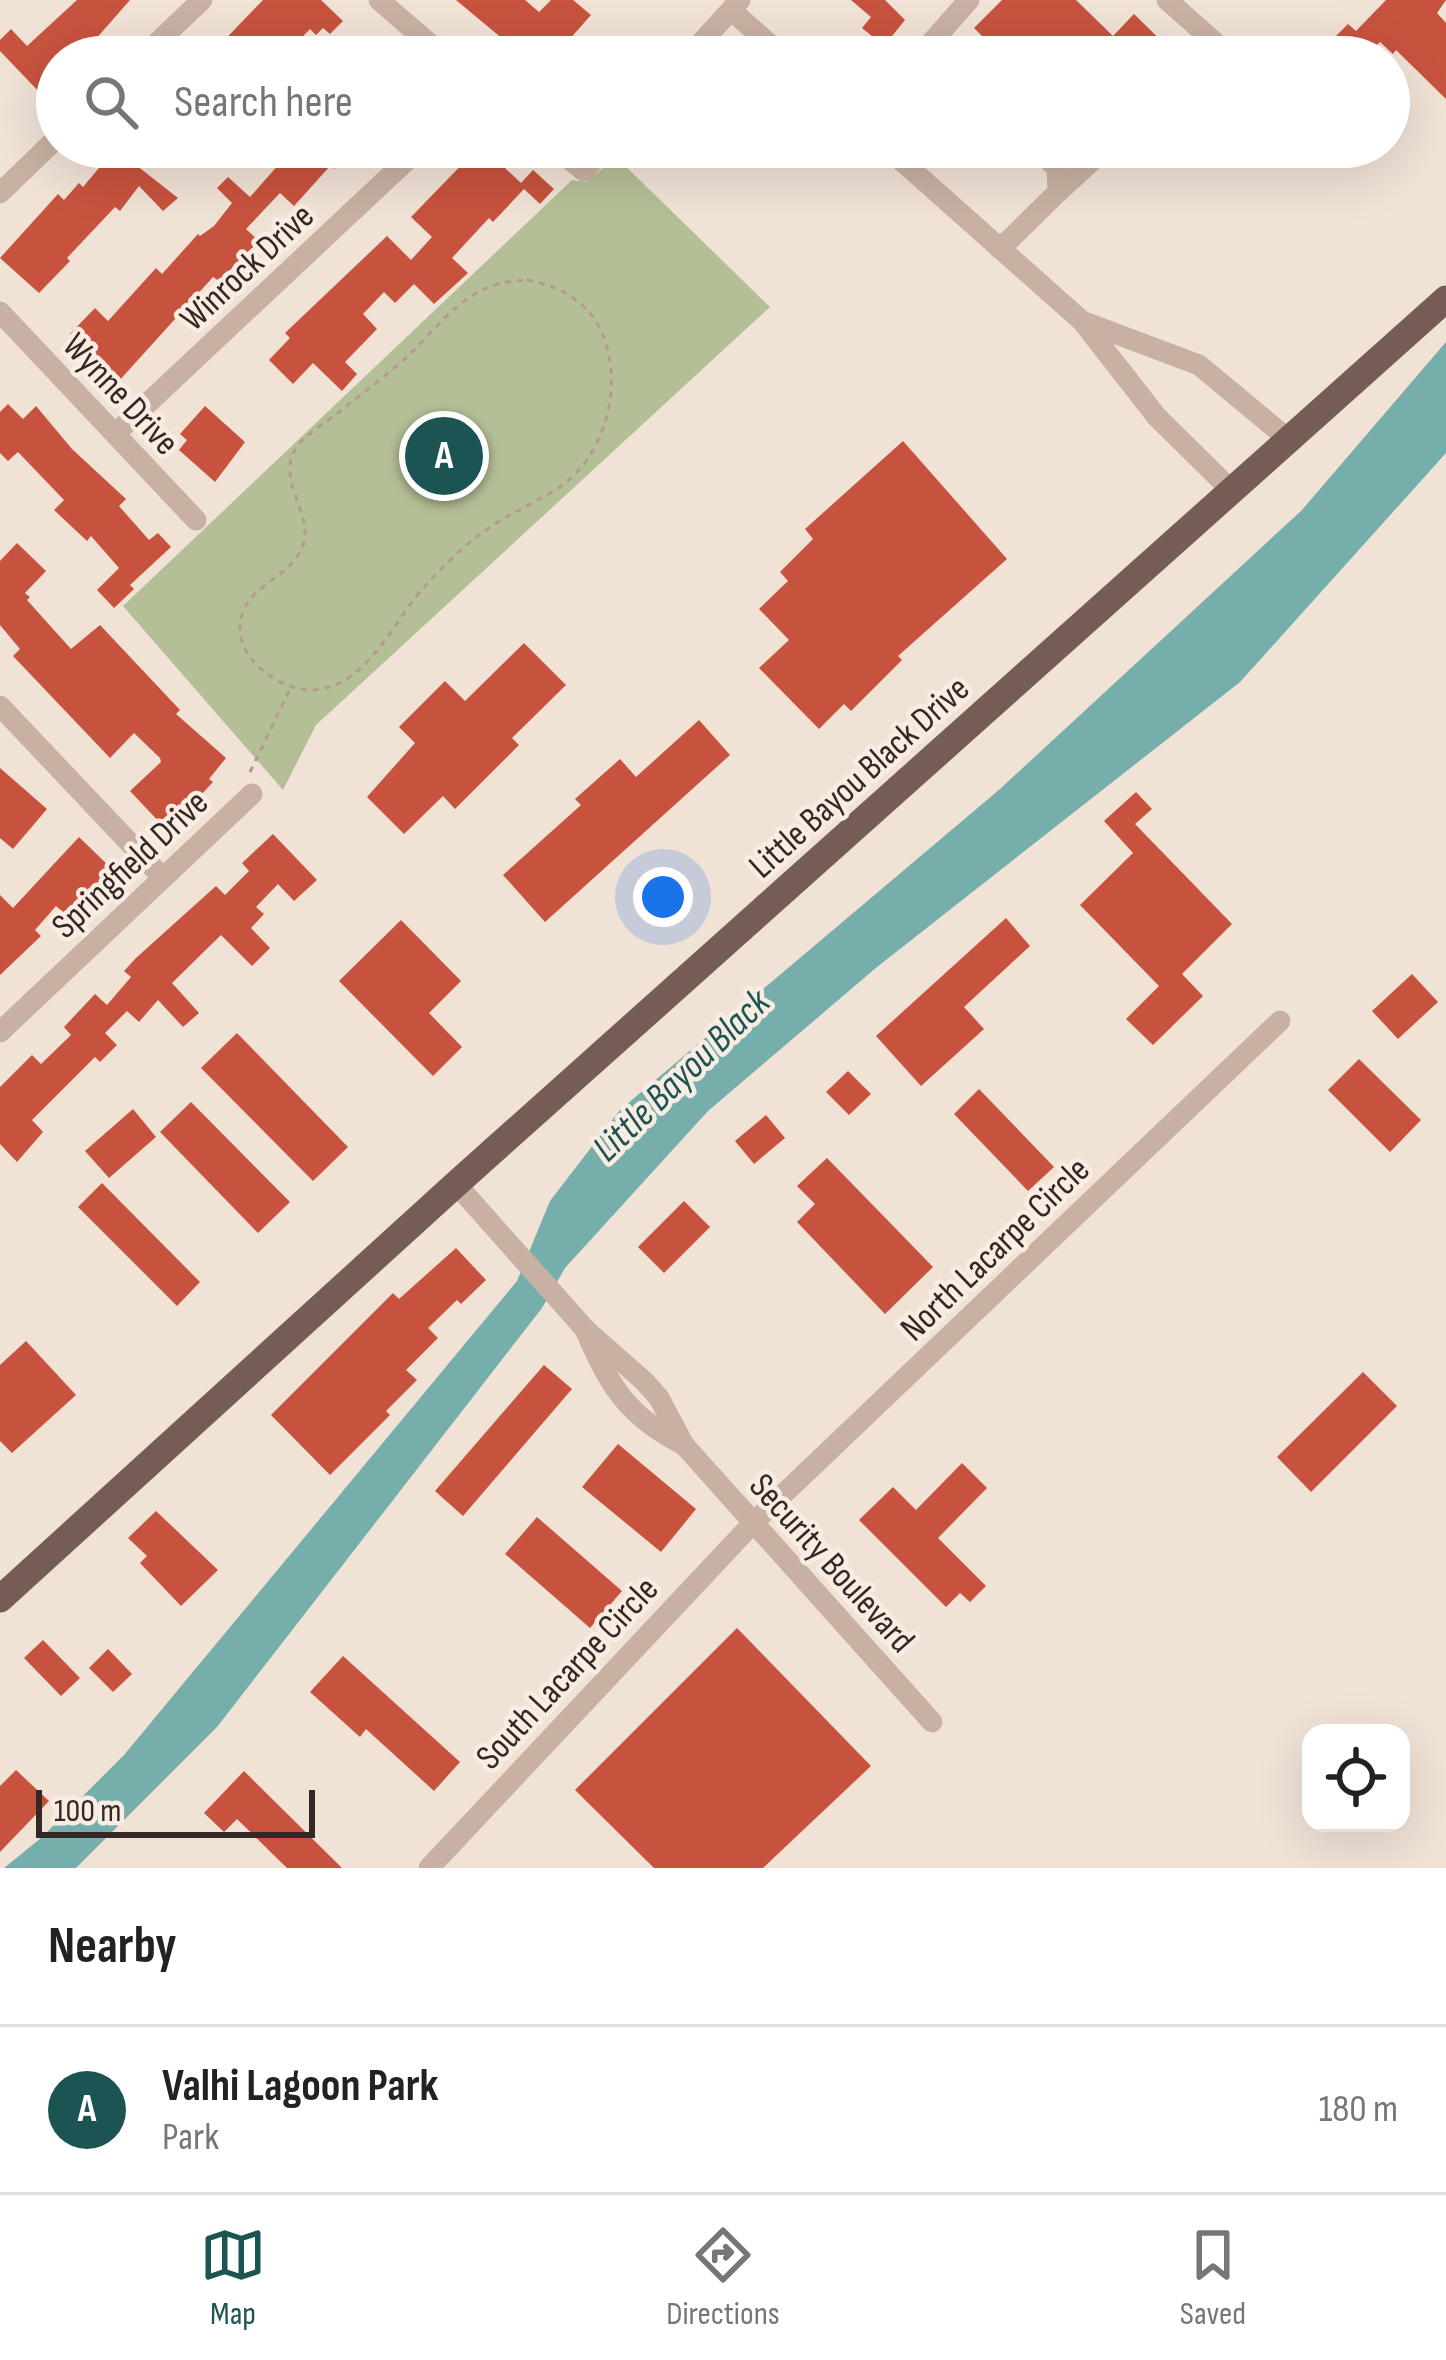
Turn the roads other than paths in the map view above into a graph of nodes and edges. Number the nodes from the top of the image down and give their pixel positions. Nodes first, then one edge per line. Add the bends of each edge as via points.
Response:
1 (202, 0) edge
2 (379, 0) edge
3 (969, 0) edge
4 (1167, 0) edge
5 (735, 5) edge
6 (164, 36) edge
7 (421, 36) edge
8 (707, 36) edge
9 (764, 36) edge
10 (941, 36) edge
11 (1208, 36) edge
12 (36, 158) edge
13 (399, 168) edge
14 (909, 168) edge
15 (1057, 168) edge
16 (1084, 168) edge
17 (1058, 192) junction
18 (0, 193) edge
19 (1000, 249) junction
20 (1446, 299) edge
21 (0, 312) edge
22 (1082, 321) junction
23 (116, 433) junction
24 (1288, 439) junction
25 (1231, 490) junction
26 (196, 520) dead end
27 (0, 706) edge
28 (249, 787) road end
29 (161, 876) junction
30 (1280, 1021) dead end
31 (0, 1032) edge
32 (456, 1184) junction
33 (753, 1523) junction
34 (0, 1599) edge
35 (932, 1722) dead end
36 (429, 1868) edge

1 - 6 street
2 - 7 street
3 - 10 street
4 - 11 street
5 - 8 street
5 - 9 street
12 - 18 street
13 - 23 street, Winrock Drive
14 - 19 street
15 - 17 street
16 - 17 street
17 - 19 street
19 - 22 street
20 - 24 main road, Little Bayou Black Drive
21 - 23 street, Wynne Drive
22 - 24 street via 1198,365
22 - 25 street via 1156,417
23 - 26 street, Wynne Drive
24 - 25 main road, Little Bayou Black Drive
25 - 32 main road, Little Bayou Black Drive
27 - 29 street
28 - 29 street, Springfield Drive
29 - 31 street, Springfield Drive
30 - 33 street, North Lacarpe Circle
32 - 33 street, Security Boulevard via 585,1329 605,1380 684,1445
32 - 34 main road, Little Bayou Black Drive
33 - 35 street, Security Boulevard
33 - 36 street, South Lacarpe Circle

